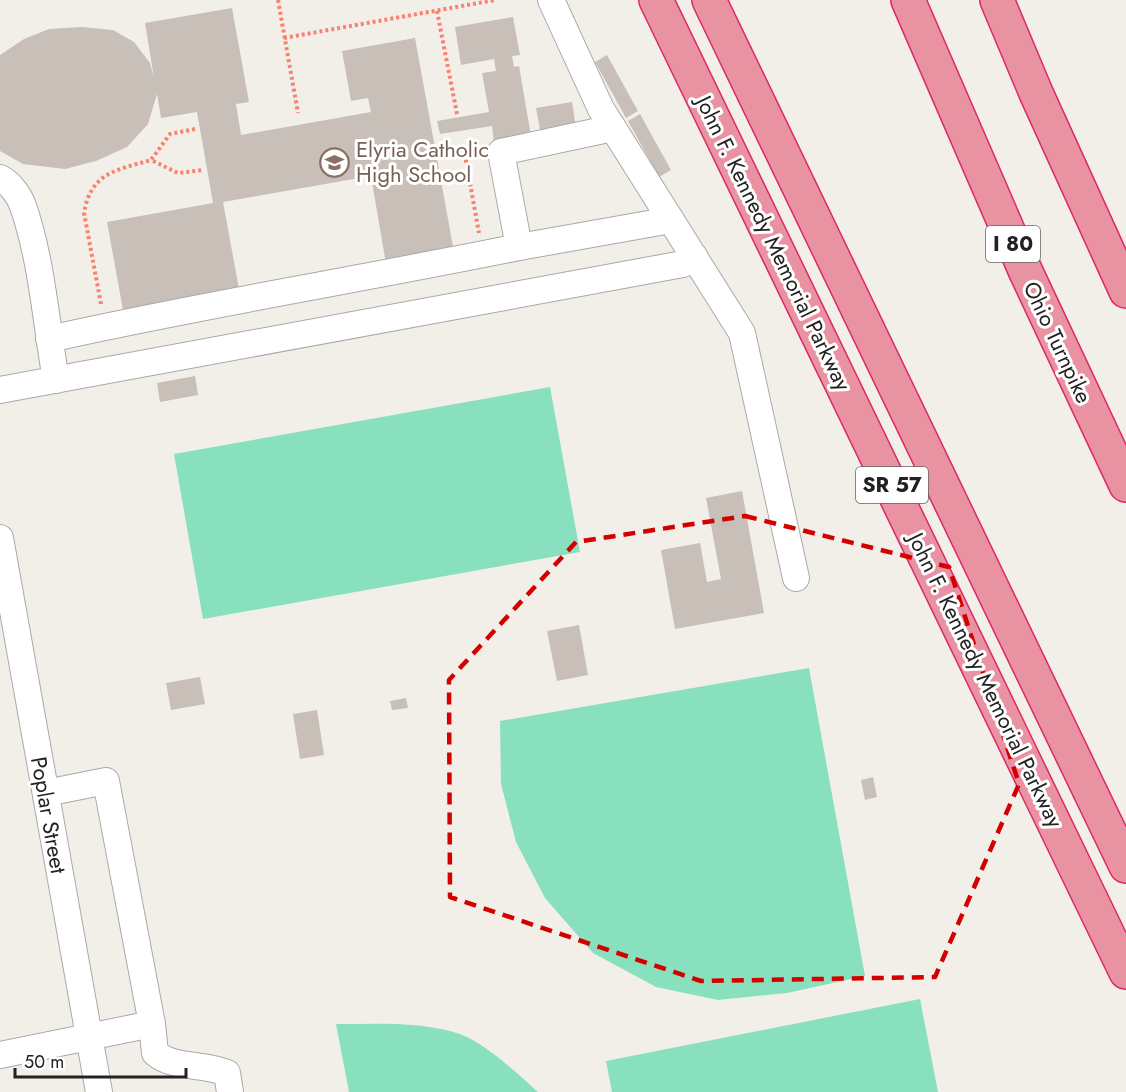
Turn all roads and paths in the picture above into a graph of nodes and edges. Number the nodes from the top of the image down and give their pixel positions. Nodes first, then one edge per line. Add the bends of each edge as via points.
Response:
1 (278, 0) edge
2 (495, 0) edge
3 (551, 0) edge
4 (656, 0) edge
5 (709, 0) edge
6 (908, 0) edge
7 (997, 0) edge
8 (437, 11) junction
9 (285, 38) junction
10 (298, 113) dead end
11 (457, 114) dead end
12 (613, 128) junction
13 (195, 129) dead end
14 (151, 160) junction
15 (203, 170) dead end
16 (0, 178) edge
17 (671, 220) junction
18 (519, 247) junction
19 (694, 256) junction
20 (1126, 291) edge
21 (101, 305) dead end
22 (49, 339) junction
23 (56, 380) junction
24 (0, 390) edge
25 (1126, 485) edge
26 (0, 538) edge
27 (796, 578) dead end
28 (46, 793) junction
29 (1126, 866) edge
30 (1126, 972) edge
31 (152, 1024) junction
32 (89, 1038) junction
33 (0, 1055) edge
34 (99, 1092) edge
35 (230, 1092) edge

1 - 9 path
2 - 8 path
3 - 12 street
4 - 30 highway, John F. Kennedy Memorial Parkway / SR 57
5 - 29 highway, John F. Kennedy Memorial Parkway / SR 57
6 - 25 highway, Ohio Turnpike / I 80 via 1025,270
7 - 20 highway
8 - 9 path
8 - 11 path
9 - 10 path
12 - 17 street
12 - 18 street via 501,152
13 - 14 path via 170,134
14 - 15 path via 178,173
14 - 21 path via 114,170 96,182 87,198 84,213
16 - 22 street via 22,204
17 - 18 street
17 - 19 street
18 - 22 street via 165,313
19 - 23 street via 683,264
19 - 27 street via 742,333
22 - 23 street
23 - 24 street
26 - 28 street, Poplar Street
28 - 31 street via 106,781
28 - 32 street, Poplar Street
31 - 32 street
31 - 35 street via 155,1053 165,1061 212,1066 227,1073
32 - 33 street
32 - 34 street, Poplar Street

